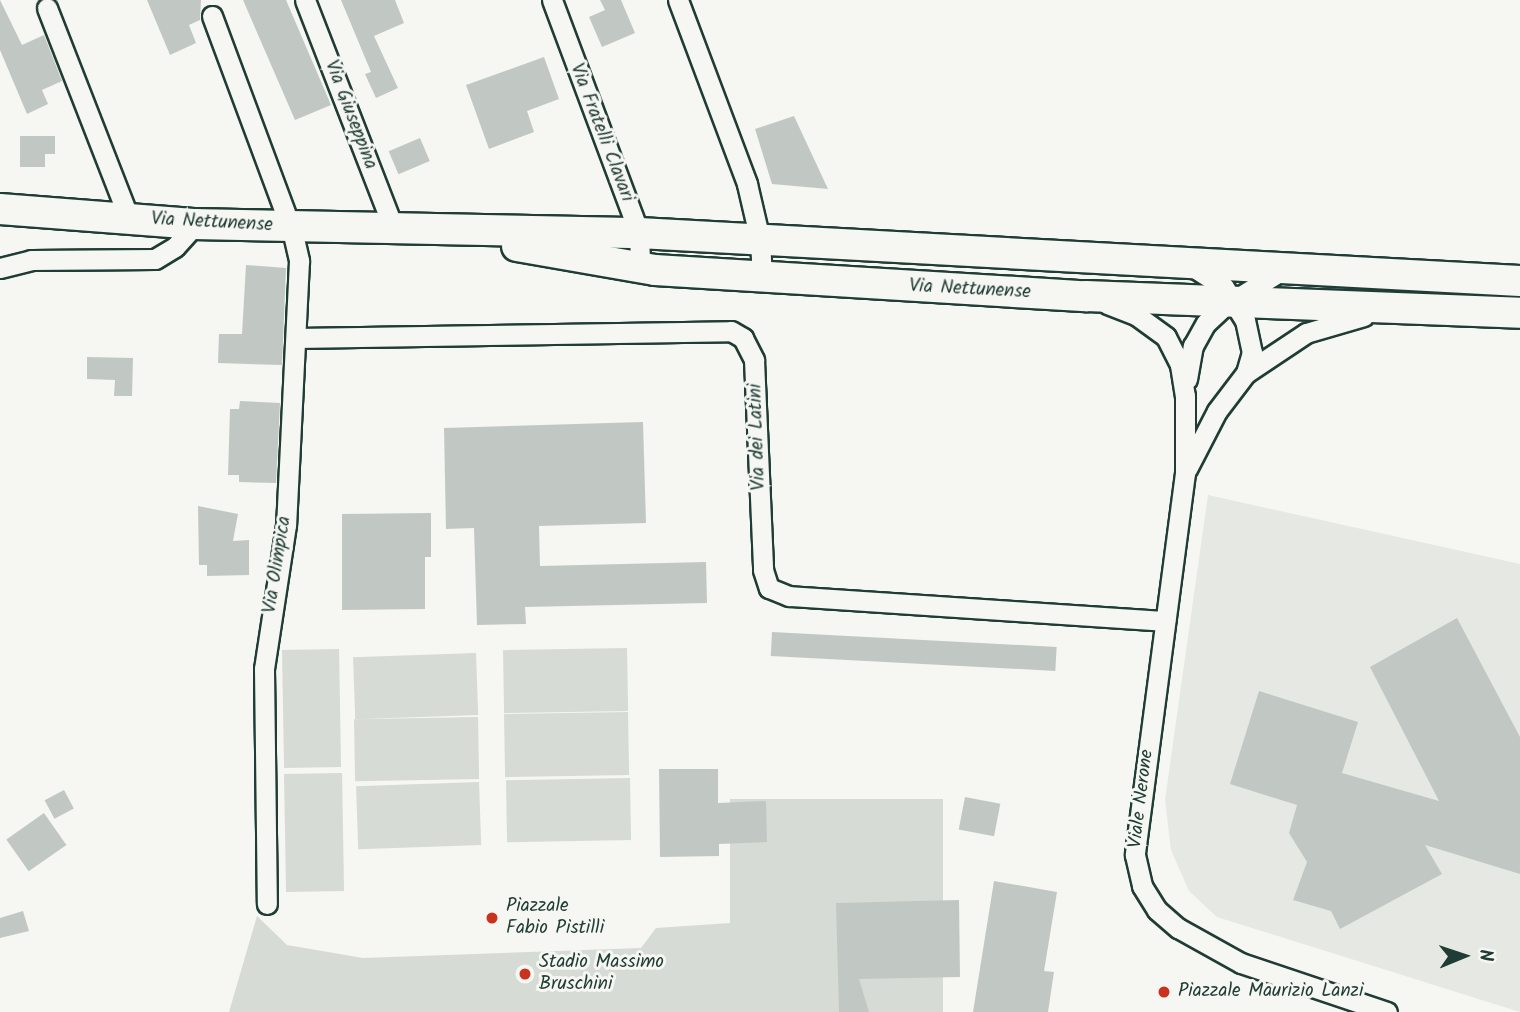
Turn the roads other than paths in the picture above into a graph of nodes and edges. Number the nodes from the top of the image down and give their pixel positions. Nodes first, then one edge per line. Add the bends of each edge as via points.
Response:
1 (305, 0) edge
2 (552, 0) edge
3 (678, 0) edge
4 (47, 8) dead end
5 (212, 16) dead end
6 (0, 209) edge
7 (128, 218) junction
8 (196, 224) junction
9 (290, 227) junction
10 (394, 230) junction
11 (424, 230) junction
12 (639, 233) junction
13 (760, 240) junction
14 (1185, 263) junction
15 (0, 268) edge
16 (640, 268) junction
17 (1285, 268) junction
18 (762, 276) junction
19 (1520, 281) edge
20 (1086, 296) junction
21 (1234, 299) junction
22 (1412, 311) junction
23 (1520, 313) edge
24 (296, 338) junction
25 (1246, 373) junction
26 (1185, 396) junction
27 (1185, 473) junction
28 (1165, 621) junction
29 (267, 904) dead end
30 (1387, 1012) edge

1 - 10 street, Via Giuseppina
2 - 12 street, Via Fratelli Clavari
3 - 13 street via 747,184
4 - 7 street
5 - 9 street, Via Olimpica
6 - 7 main road, Via Nettunense
7 - 8 main road, Via Nettunense
8 - 9 main road, Via Nettunense
8 - 15 street via 176,247 155,259 31,260
9 - 10 main road, Via Nettunense
9 - 24 street, Via Olimpica via 299,261
10 - 11 main road, Via Nettunense
11 - 12 main road, Via Nettunense
11 - 16 main road, Via Nettunense
12 - 13 main road, Via Nettunense
12 - 16 street, Via Fratelli Clavari
13 - 14 main road, Via Nettunense
13 - 18 street
14 - 17 main road, Via Nettunense
14 - 21 street via 1212,276
16 - 18 main road, Via Nettunense
17 - 19 main road, Via Nettunense
17 - 21 street, Viale Nerone
18 - 20 main road, Via Nettunense
20 - 21 main road, Via Nettunense
20 - 26 street, Viale Nerone via 1136,315 1166,337 1180,365
21 - 22 main road, Via Nettunense
21 - 25 street via 1251,343
21 - 26 street, Viale Nerone via 1200,331
22 - 23 main road, Via Nettunense
22 - 25 street, Viale Nerone via 1326,325
24 - 28 street, Via dei Latini via 731,331 748,344 754,360 763,570 769,588 789,596
24 - 29 street, Via Olimpica via 286,525 264,660
25 - 27 street, Viale Nerone via 1217,411
26 - 27 street, Viale Nerone
27 - 28 street, Viale Nerone
28 - 30 street, Viale Nerone via 1135,855 1142,886 1157,910 1178,928 1241,963

